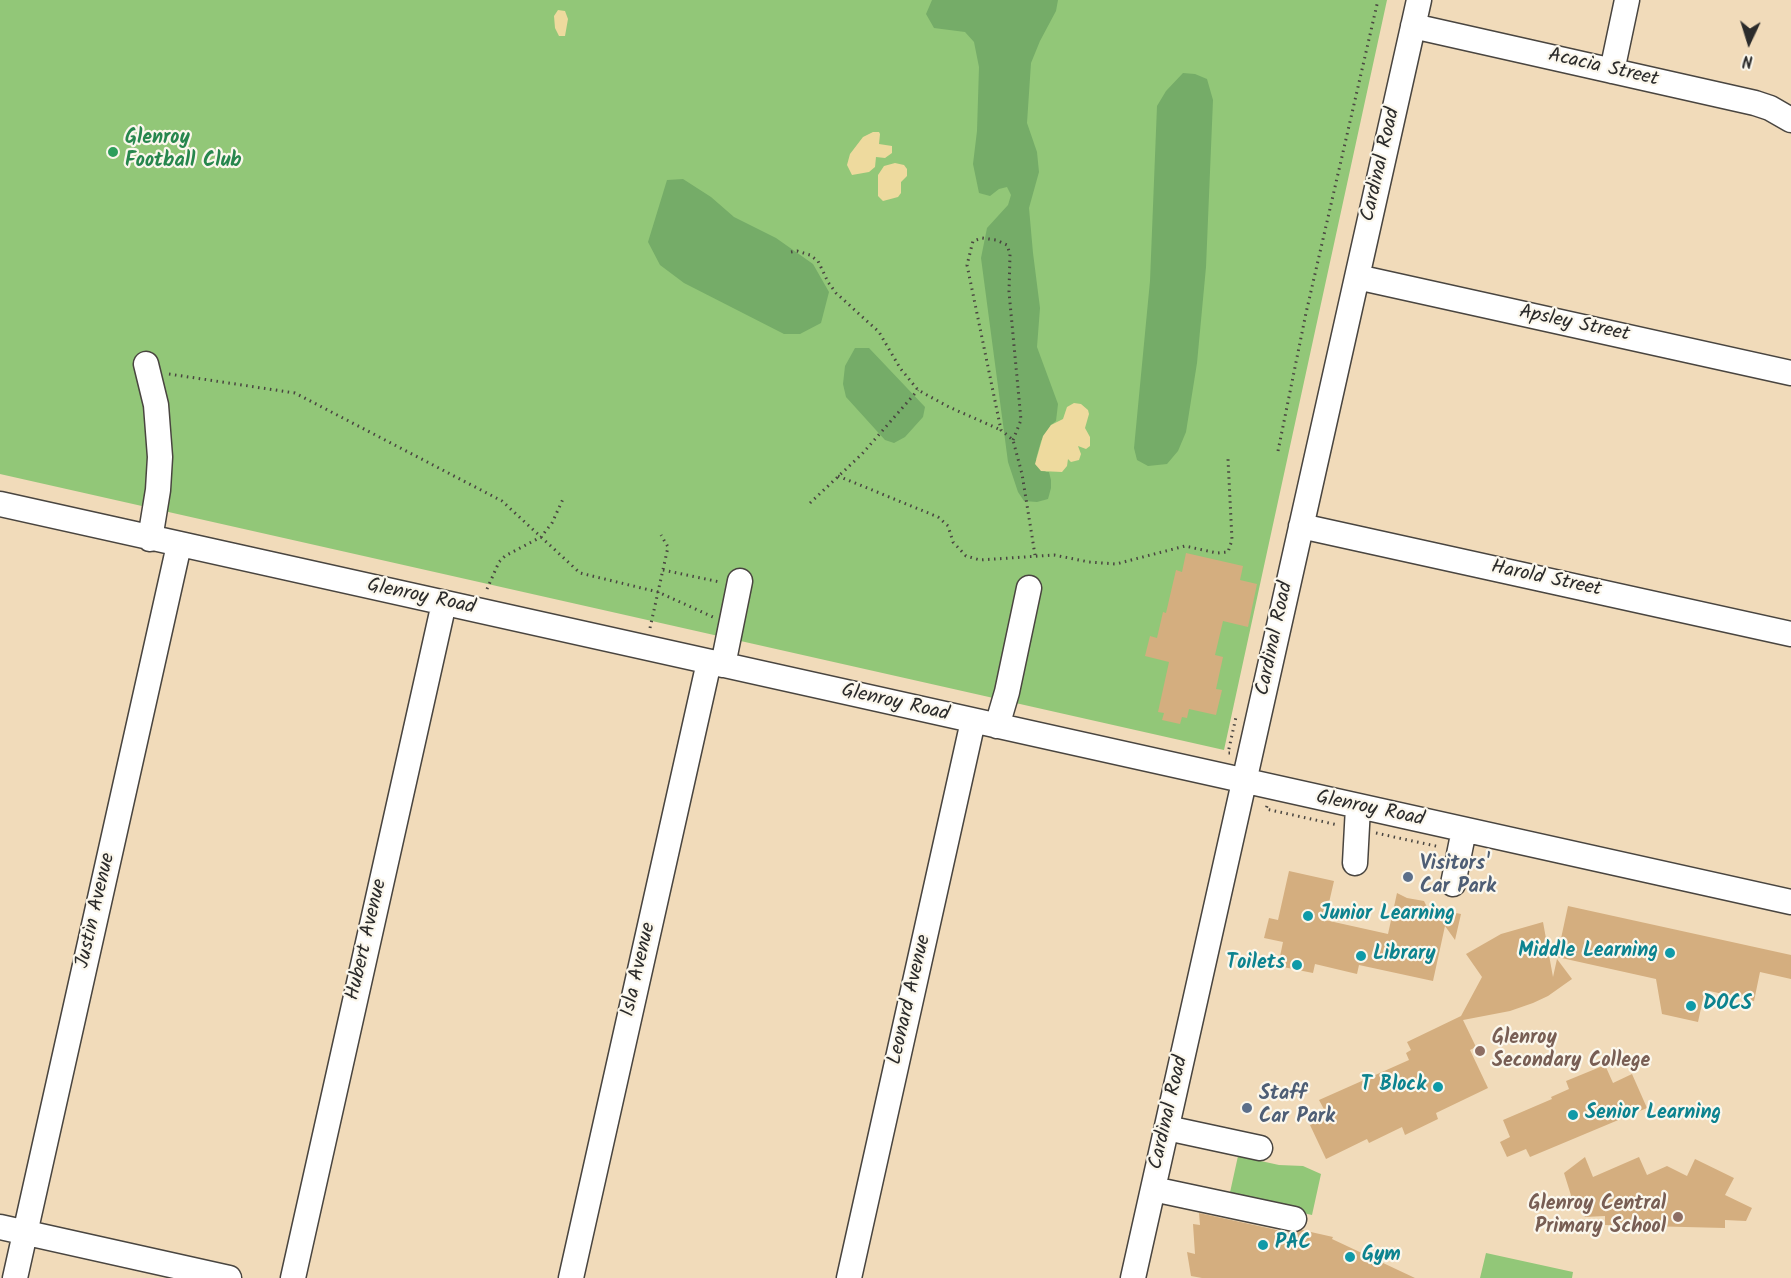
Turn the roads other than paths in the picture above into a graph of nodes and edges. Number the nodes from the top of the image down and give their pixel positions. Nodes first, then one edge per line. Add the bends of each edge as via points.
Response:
1 (1419, 0) edge
2 (1628, 0) edge
3 (1413, 26) junction
4 (1612, 71) junction
5 (1791, 120) edge
6 (1357, 277) junction
7 (147, 368) road end
8 (1791, 373) edge
9 (0, 504) edge
10 (1301, 526) junction
11 (150, 539) junction
12 (179, 545) junction
13 (740, 584) road end
14 (1029, 588) dead end
15 (444, 603) junction
16 (1791, 634) edge
17 (716, 663) junction
18 (973, 721) junction
19 (997, 726) junction
20 (1244, 782) junction
21 (1357, 818) junction
22 (1462, 841) junction
23 (1355, 863) dead end
24 (1453, 884) dead end
25 (1791, 902) edge
26 (1167, 1128) junction
27 (1260, 1148) dead end
28 (1153, 1189) junction
29 (1294, 1219) dead end
30 (0, 1227) edge
31 (26, 1232) junction
32 (15, 1278) edge
33 (230, 1278) edge
34 (293, 1278) edge
35 (571, 1278) edge
36 (849, 1278) edge
37 (1133, 1278) edge

1 - 3 street, Cardinal Road
2 - 4 street
3 - 4 street, Acacia Street
3 - 6 street, Cardinal Road
4 - 5 street, Acacia Street via 1755,103
6 - 8 street, Apsley Street
6 - 10 street, Cardinal Road
7 - 11 street via 156,405 160,457
9 - 11 street, Glenroy Road
10 - 16 street, Harold Street
10 - 20 street, Cardinal Road
11 - 12 street, Glenroy Road
12 - 15 street, Glenroy Road
12 - 31 street, Justin Avenue
13 - 17 street, Isla Avenue via 732,625
14 - 19 street
15 - 17 street, Glenroy Road
15 - 34 street, Hubert Avenue
17 - 18 street, Glenroy Road
17 - 35 street, Isla Avenue
18 - 19 street, Glenroy Road
18 - 36 street, Leonard Avenue
19 - 20 street, Glenroy Road
20 - 21 street, Glenroy Road
20 - 26 street, Cardinal Road
21 - 22 street, Glenroy Road
21 - 23 street
22 - 24 street
22 - 25 street, Glenroy Road
26 - 27 street
26 - 28 street, Cardinal Road
28 - 29 street
28 - 37 street, Cardinal Road
30 - 31 street
31 - 32 street, Justin Avenue
31 - 33 street

